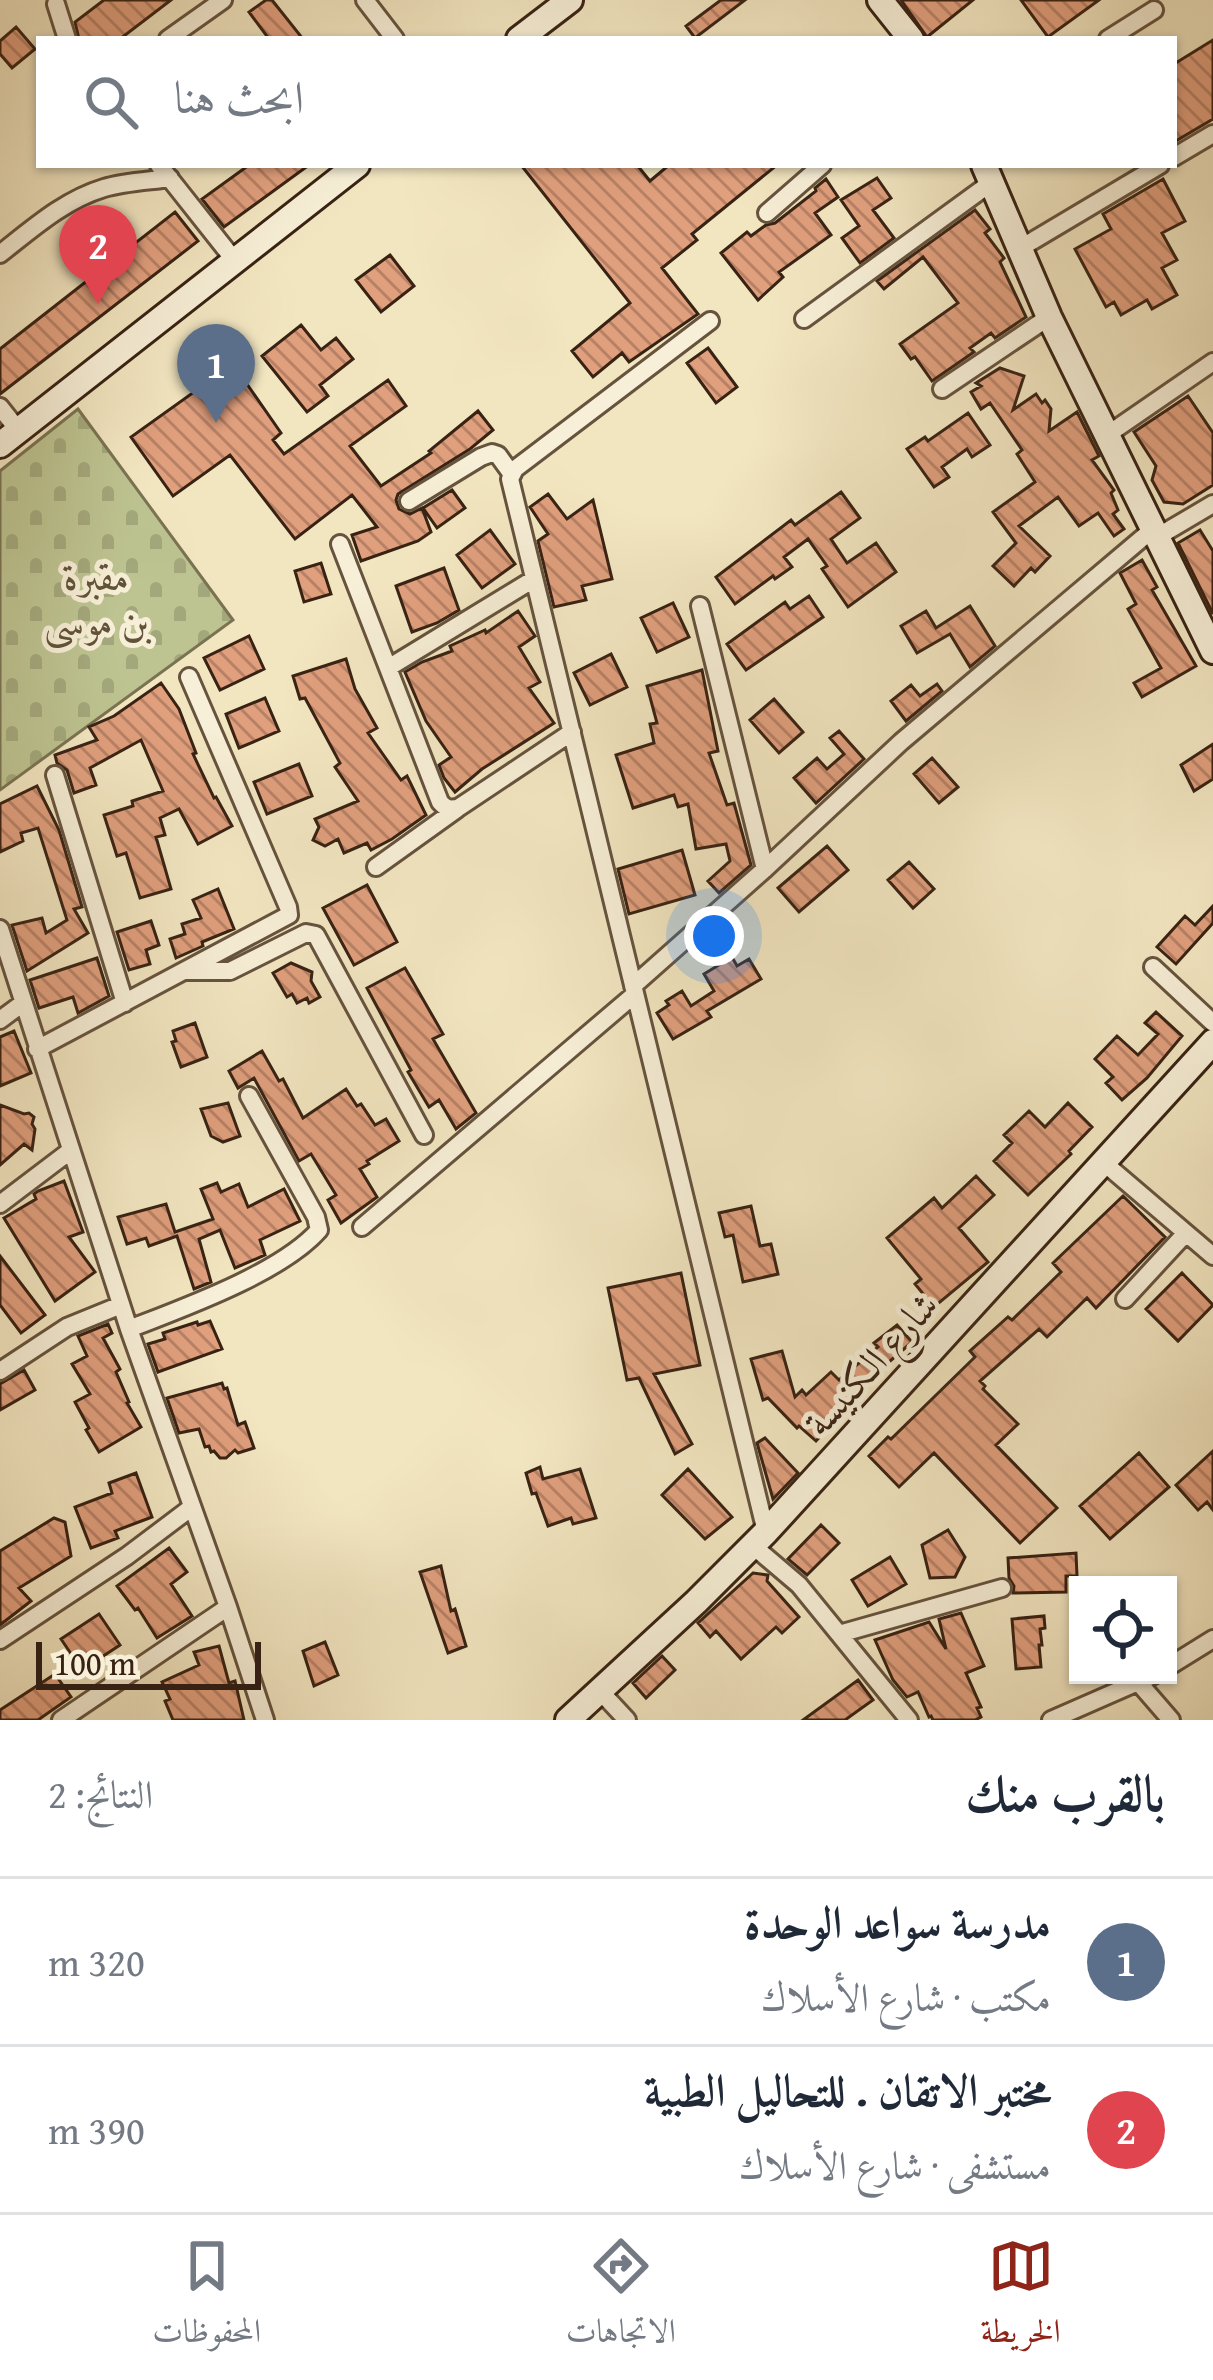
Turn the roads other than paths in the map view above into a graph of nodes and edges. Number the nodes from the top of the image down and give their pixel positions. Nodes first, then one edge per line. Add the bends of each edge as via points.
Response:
1 (223, 0) edge
2 (365, 0) edge
3 (570, 0) edge
4 (880, 0) edge
5 (56, 4) dead end
6 (1154, 10) dead end
7 (66, 36) edge
8 (172, 36) edge
9 (392, 36) edge
10 (523, 36) edge
11 (909, 36) edge
12 (1113, 36) edge
13 (1213, 134) edge
14 (1177, 155) edge
15 (353, 168) edge
16 (819, 168) edge
17 (164, 172) edge
18 (1133, 172) edge
19 (988, 174) edge
20 (767, 213) dead end
21 (1019, 249) junction
22 (0, 254) edge
23 (236, 261) junction
24 (1048, 317) junction
25 (804, 319) dead end
26 (710, 320) dead end
27 (1213, 362) edge
28 (943, 389) dead end
29 (0, 407) edge
30 (1107, 435) junction
31 (9, 438) edge
32 (511, 473) junction
33 (409, 501) dead end
34 (1213, 504) edge
35 (1155, 533) junction
36 (340, 544) dead end
37 (534, 579) junction
38 (700, 605) dead end
39 (1213, 651) edge
40 (388, 668) junction
41 (189, 677) dead end
42 (572, 732) junction
43 (55, 775) dead end
44 (458, 808) junction
45 (376, 867) dead end
46 (765, 869) junction
47 (0, 929) edge
48 (1153, 967) dead end
49 (185, 971) junction
50 (634, 990) junction
51 (23, 1003) junction
52 (125, 1003) junction
53 (0, 1020) edge
54 (1213, 1023) edge
55 (1213, 1042) edge
56 (38, 1049) junction
57 (249, 1096) dead end
58 (424, 1135) dead end
59 (70, 1151) junction
60 (1103, 1162) junction
61 (0, 1204) edge
62 (362, 1227) dead end
63 (1186, 1233) junction
64 (1213, 1256) edge
65 (1125, 1299) dead end
66 (121, 1305) junction
67 (129, 1329) junction
68 (0, 1371) edge
69 (191, 1508) junction
70 (759, 1538) junction
71 (1002, 1588) dead end
72 (228, 1607) junction
73 (839, 1634) junction
74 (1213, 1639) edge
75 (0, 1640) edge
76 (1177, 1661) edge
77 (1134, 1684) edge
78 (1149, 1684) edge
79 (600, 1690) junction
80 (61, 1720) edge
81 (265, 1720) edge
82 (568, 1720) edge
83 (627, 1720) edge
84 (909, 1720) edge
85 (1051, 1720) edge
86 (1171, 1720) edge

1 - 8 street
2 - 9 street
3 - 10 street
4 - 11 street
5 - 7 street
6 - 12 street
13 - 14 street
15 - 23 street
16 - 20 street
17 - 22 street via 83,196
17 - 23 street
18 - 21 street
19 - 21 street
19 - 25 street
21 - 24 street
23 - 31 street
24 - 28 street
24 - 30 street
26 - 32 street
27 - 30 street
29 - 31 street
30 - 35 street
32 - 33 street via 492,453
32 - 37 street
34 - 35 street
35 - 39 street
35 - 46 street via 901,742
36 - 40 street
37 - 40 street
37 - 42 street
38 - 46 street
40 - 44 street via 440,802
41 - 49 street via 290,911
42 - 44 street
42 - 50 street
43 - 52 street
44 - 45 street
46 - 50 street
47 - 51 street
48 - 54 street
49 - 52 street
49 - 58 street via 230,971 316,935
50 - 62 street
50 - 70 street
51 - 53 street
51 - 56 street
52 - 56 street
55 - 60 street, شارع الكنيسة
56 - 59 street
57 - 67 street via 319,1230 240,1282
59 - 61 street
59 - 66 street
60 - 63 street
60 - 70 street, شارع الكنيسة
63 - 64 street
63 - 65 street
66 - 67 street
66 - 68 street via 68,1327
67 - 69 street
69 - 72 street
69 - 75 street
70 - 73 street
70 - 79 street, شارع الكنيسة
71 - 73 street
72 - 80 street
72 - 81 street
73 - 84 street
74 - 76 street
77 - 85 street
78 - 86 street
79 - 82 street, شارع الكنيسة
79 - 83 street

